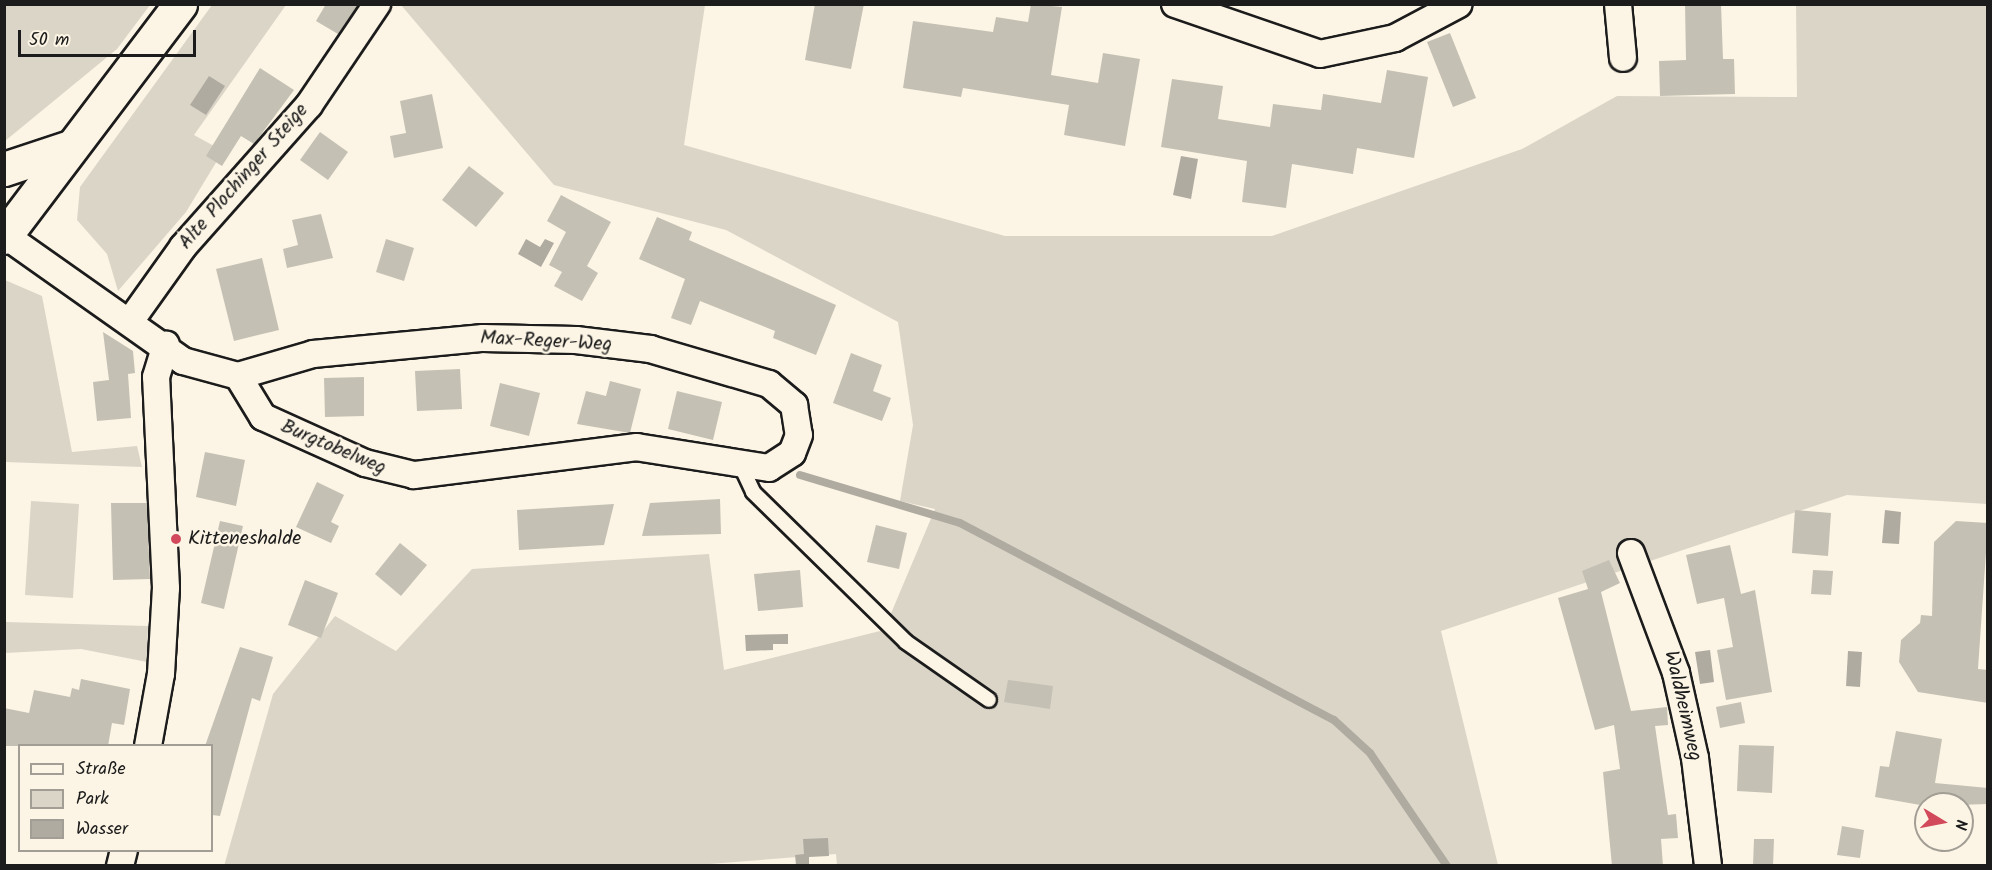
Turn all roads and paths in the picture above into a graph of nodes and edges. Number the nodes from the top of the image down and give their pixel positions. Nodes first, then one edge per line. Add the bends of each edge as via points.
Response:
1 (180, 4) edge
2 (377, 4) edge
3 (1175, 4) edge
4 (1459, 4) edge
5 (1618, 4) edge
6 (1623, 58) dead end
7 (70, 147) junction
8 (4, 169) edge
9 (8, 226) edge
10 (131, 320) junction
11 (166, 344) junction
12 (238, 376) junction
13 (792, 453) joint
14 (742, 468) junction
15 (1631, 553) dead end
16 (989, 700) dead end
17 (148, 744) edge
18 (1708, 866) edge

1 - 7 main road
2 - 10 street, Alte Plochinger Steige via 309,105 183,247
3 - 4 street via 1320,54 1395,38
5 - 6 street
7 - 8 main road
7 - 9 main road
9 - 10 street
10 - 11 street
11 - 12 street via 183,361
11 - 17 street via 156,377 166,588 161,674
12 - 13 street, Max-Reger-Weg via 313,354 483,338 576,340 650,349 785,394 800,419
12 - 14 street, Burgtobelweg via 262,417 390,472 454,474 637,447
13 - 14 street, Burgtobelweg via 769,468
14 - 16 lane via 753,492 906,642
15 - 18 street, Waldheimweg via 1676,673 1695,758

